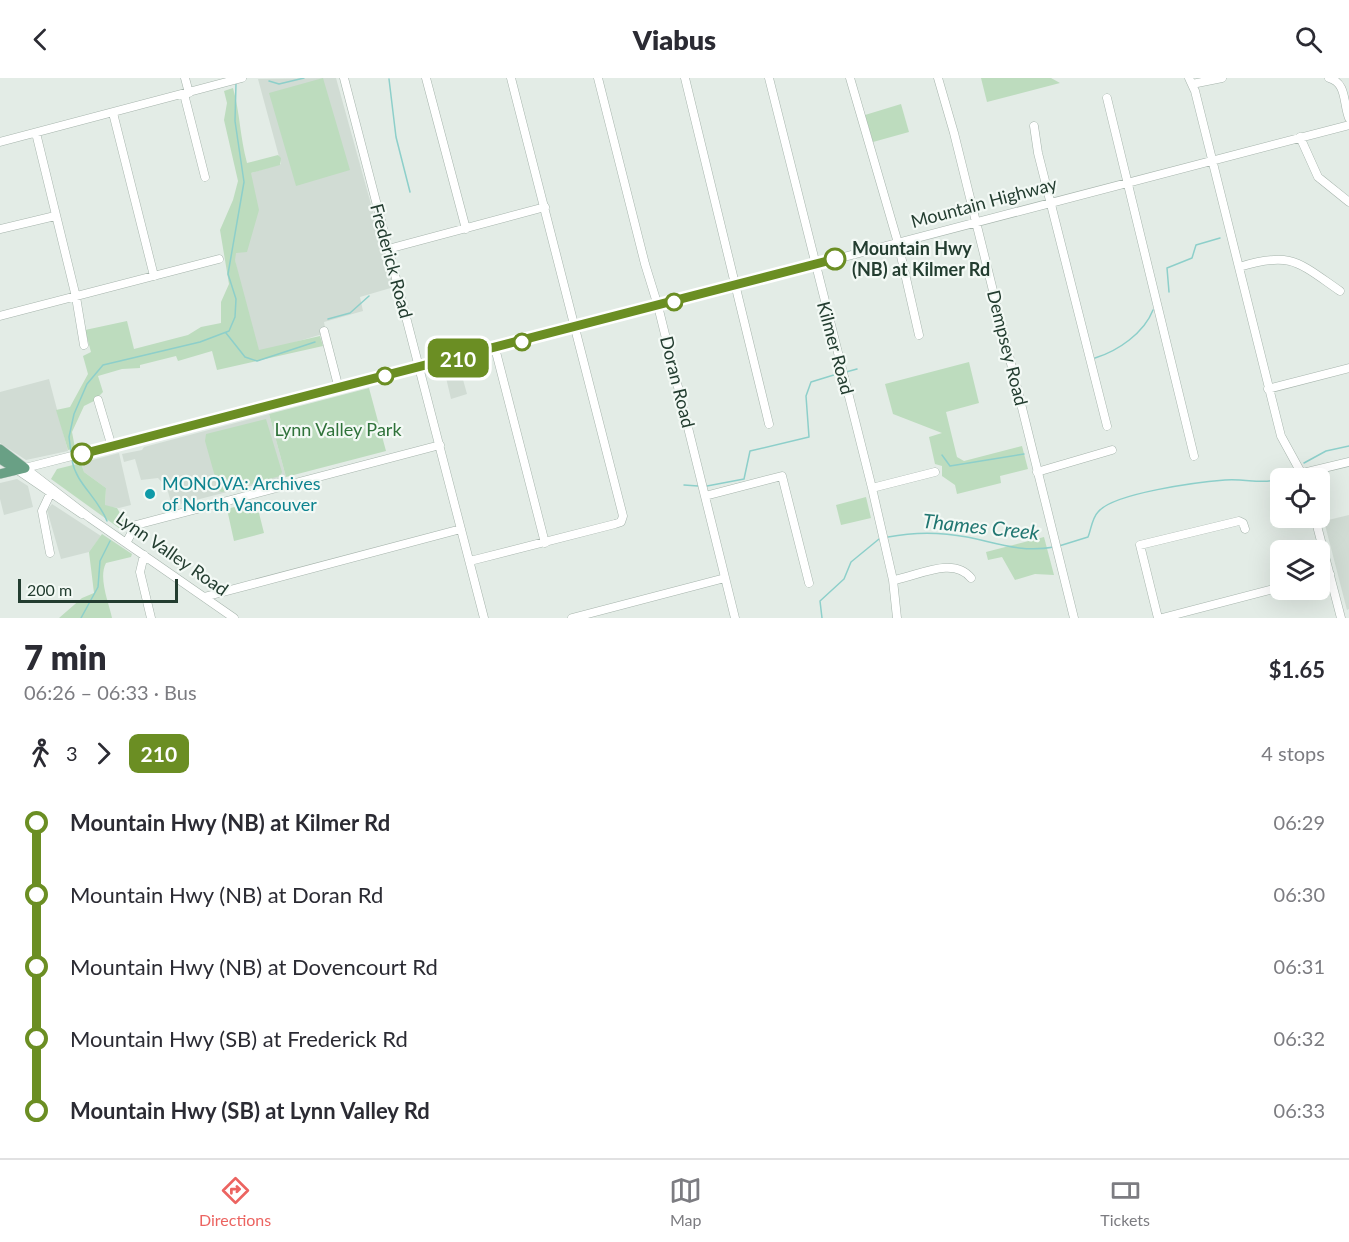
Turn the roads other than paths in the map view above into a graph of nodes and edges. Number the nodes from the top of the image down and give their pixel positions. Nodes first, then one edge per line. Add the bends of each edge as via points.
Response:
1 (185, 78) edge
2 (344, 78) edge
3 (426, 78) edge
4 (511, 78) edge
5 (598, 78) edge
6 (685, 78) edge
7 (769, 78) edge
8 (850, 78) edge
9 (938, 78) edge
10 (1222, 78) edge
11 (1329, 78) edge
12 (238, 79) edge
13 (1191, 81) edge
14 (187, 93) junction
15 (1107, 98) dead end
16 (113, 113) junction
17 (1349, 118) edge
18 (1349, 125) edge
19 (1034, 126) dead end
20 (36, 133) junction
21 (1300, 137) junction
22 (0, 142) edge
23 (1212, 160) junction
24 (205, 177) dead end
25 (1128, 183) junction
26 (1052, 202) junction
27 (1349, 202) edge
28 (545, 207) junction
29 (55, 216) junction
30 (975, 223) junction
31 (466, 229) junction
32 (0, 230) edge
33 (898, 243) junction
34 (388, 249) junction
35 (219, 259) dead end
36 (814, 264) junction
37 (1239, 267) junction
38 (154, 276) junction
39 (736, 286) junction
40 (1340, 291) dead end
41 (76, 297) junction
42 (658, 306) junction
43 (0, 316) edge
44 (576, 328) junction
45 (324, 331) dead end
46 (919, 335) dead end
47 (84, 345) dead end
48 (495, 348) junction
49 (419, 368) junction
50 (1349, 368) edge
51 (339, 388) junction
52 (1268, 389) junction
53 (98, 400) dead end
54 (769, 424) dead end
55 (1107, 426) dead end
56 (440, 445) junction
57 (112, 447) junction
58 (0, 449) edge
59 (1112, 450) dead end
60 (1194, 456) dead end
61 (0, 459) edge
62 (1349, 462) edge
63 (1299, 468) edge
64 (1330, 468) edge
65 (20, 469) junction
66 (935, 472) dead end
67 (1037, 472) junction
68 (0, 474) edge
69 (872, 488) junction
70 (51, 492) junction
71 (705, 496) junction
72 (461, 529) junction
73 (1245, 529) dead end
74 (126, 543) junction
75 (545, 543) junction
76 (50, 553) dead end
77 (144, 555) junction
78 (470, 561) junction
79 (725, 578) junction
80 (971, 578) dead end
81 (1330, 578) edge
82 (893, 580) junction
83 (809, 583) dead end
84 (1270, 590) edge
85 (204, 597) junction
86 (151, 618) edge
87 (234, 618) edge
88 (484, 618) edge
89 (572, 618) edge
90 (735, 618) edge
91 (897, 618) edge
92 (1074, 618) edge
93 (1158, 618) edge
94 (1162, 618) edge
95 (1341, 618) edge

1 - 14 street
2 - 34 street, Frederick Road
3 - 31 street
4 - 28 street
5 - 42 street, Doran Road
6 - 39 street
7 - 36 street, Kilmer Road
8 - 33 street
9 - 30 street, Dempsey Road
10 - 13 street
11 - 17 street via 1340,84
12 - 14 street
13 - 23 street
14 - 16 street
14 - 24 street
15 - 25 street
16 - 20 street
16 - 38 street
18 - 21 street, Mountain Highway
19 - 26 street
20 - 22 street
20 - 29 street
21 - 23 street, Mountain Highway
21 - 27 street via 1318,177
23 - 25 street, Mountain Highway
23 - 37 street
25 - 26 street, Mountain Highway
25 - 60 street
26 - 30 street, Mountain Highway
26 - 55 street
28 - 31 street
28 - 44 street
29 - 32 street
29 - 41 street
30 - 33 street, Mountain Highway
30 - 67 street, Dempsey Road
31 - 34 street
33 - 36 street, Mountain Highway
33 - 46 street
34 - 49 street, Frederick Road
35 - 38 street
36 - 39 street, Mountain Highway
36 - 69 street, Kilmer Road
37 - 40 street via 1269,259 1290,260
37 - 52 street
38 - 41 street
39 - 42 street, Mountain Highway
39 - 54 street
41 - 43 street
41 - 47 street
42 - 44 street, Mountain Highway
42 - 71 street, Doran Road
44 - 48 street, Mountain Highway
44 - 75 street via 622,511 621,522
45 - 51 street
48 - 49 street, Mountain Highway
48 - 75 street
49 - 51 street, Mountain Highway
49 - 56 street, Frederick Road
50 - 52 street
51 - 57 street, Mountain Highway
52 - 63 street via 1283,442
53 - 57 street
56 - 72 street, Frederick Road
56 - 74 street via 136,525
57 - 65 street, Mountain Highway
58 - 65 main road, Lynn Valley Road
59 - 67 street
61 - 65 main road, Lynn Valley Road
62 - 64 street
65 - 68 main road, Mountain Highway
65 - 70 street, Lynn Valley Road
66 - 69 street
67 - 92 street, Dempsey Road
69 - 82 street, Kilmer Road
70 - 74 street, Lynn Valley Road
70 - 76 street via 42,512
71 - 79 street, Doran Road
71 - 83 street via 782,476
72 - 78 street, Frederick Road
72 - 85 street
73 - 93 street via 1239,521 1140,545
74 - 77 street, Lynn Valley Road
75 - 78 street
77 - 85 street, Lynn Valley Road
77 - 86 street via 140,572
78 - 88 street, Frederick Road
79 - 89 street
79 - 90 street, Doran Road
80 - 82 street via 963,570 951,567
81 - 95 street
82 - 91 street, Kilmer Road
84 - 94 street
85 - 87 street, Lynn Valley Road

